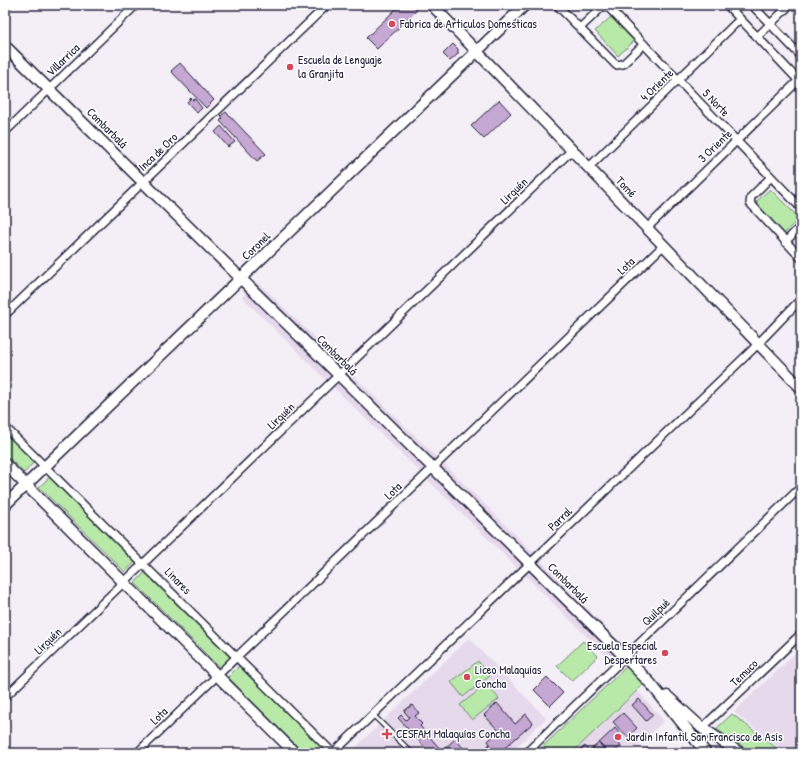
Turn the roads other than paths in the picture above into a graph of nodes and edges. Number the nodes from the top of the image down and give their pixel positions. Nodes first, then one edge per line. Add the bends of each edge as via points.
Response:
1 (136, 5) edge
2 (327, 5) edge
3 (432, 5) edge
4 (525, 5) edge
5 (557, 5) edge
6 (727, 5) edge
7 (752, 5) edge
8 (790, 5) edge
9 (740, 19) junction
10 (770, 24) junction
11 (580, 28) junction
12 (757, 37) junction
13 (644, 44) junction
14 (5, 46) edge
15 (477, 51) junction
16 (801, 56) edge
17 (678, 80) junction
18 (800, 82) edge
19 (49, 89) junction
20 (5, 132) edge
21 (737, 141) junction
22 (572, 150) junction
23 (589, 167) junction
24 (771, 177) junction
25 (143, 182) junction
26 (801, 208) edge
27 (801, 226) edge
28 (647, 228) junction
29 (785, 242) junction
30 (664, 245) junction
31 (801, 258) edge
32 (241, 278) junction
33 (801, 300) edge
34 (5, 315) edge
35 (758, 343) junction
36 (339, 375) junction
37 (801, 388) edge
38 (5, 427) edge
39 (5, 464) edge
40 (45, 467) junction
41 (433, 468) junction
42 (26, 485) junction
43 (801, 487) edge
44 (5, 505) edge
45 (530, 563) junction
46 (143, 564) junction
47 (124, 582) junction
48 (801, 634) edge
49 (236, 657) junction
50 (625, 657) junction
51 (217, 676) junction
52 (651, 684) junction
53 (5, 697) edge
54 (373, 715) junction
55 (702, 728) junction
56 (716, 738) junction
57 (704, 751) edge
58 (137, 753) edge
59 (295, 753) edge
60 (333, 753) edge
61 (412, 753) edge
62 (526, 753) edge
63 (740, 753) edge

1 - 19 street, Villarrica
2 - 25 street, Inca de Oro
3 - 15 street, Tomé
4 - 15 street, Coronel
5 - 11 street
6 - 9 street
7 - 10 street
8 - 10 street
9 - 12 street
9 - 17 street, 4 Oriente
10 - 12 street
10 - 16 street
11 - 13 street via 616,65 623,64
11 - 13 street, 5 Norte via 600,8 607,6
12 - 18 street
13 - 17 street, 5 Norte
14 - 19 street, Combarbalá
15 - 22 street, Tomé
15 - 32 street, Coronel
17 - 21 street, 5 Norte
17 - 23 street, 4 Oriente
18 - 21 street, 3 Oriente
19 - 20 street, Villarrica
19 - 25 street, Combarbalá
21 - 24 street, 5 Norte
21 - 28 street, 3 Oriente
22 - 23 street, Tomé
22 - 36 street, Lirquén
23 - 28 street, Tomé
24 - 26 street, 5 Norte
24 - 29 street via 751,196 750,203
25 - 32 street, Combarbalá
25 - 34 street, Inca de Oro
27 - 29 street
28 - 30 street, Tomé
29 - 31 street
30 - 35 street, Tomé
30 - 41 street, Lota
32 - 36 street, Combarbalá
32 - 40 street, Coronel
33 - 35 street, Parral
35 - 37 street, Tomé
35 - 45 street, Parral
36 - 41 street, Combarbalá
36 - 46 street, Lirquén
38 - 40 street, Linares
39 - 42 street
40 - 42 street, Coronel
40 - 46 street, Linares
41 - 45 street, Combarbalá
41 - 49 street, Lota
42 - 44 street, Coronel
42 - 47 street
43 - 50 street, Quilpué
45 - 50 street, Combarbalá
45 - 54 street, Parral
46 - 47 street, Lirquén
46 - 49 street, Linares
47 - 51 street
47 - 53 street, Lirquén
48 - 55 street, Temuco
49 - 51 street, Lota
49 - 60 street, Linares
50 - 52 street, Combarbalá
50 - 62 street, Quilpué
51 - 58 street, Lota
51 - 59 street
52 - 55 street, Combarbalá
52 - 57 street, Combarbalá
54 - 60 street, Parral
54 - 61 lane
55 - 56 street, Combarbalá
56 - 57 street via 706,742
56 - 63 street, Combarbalá

